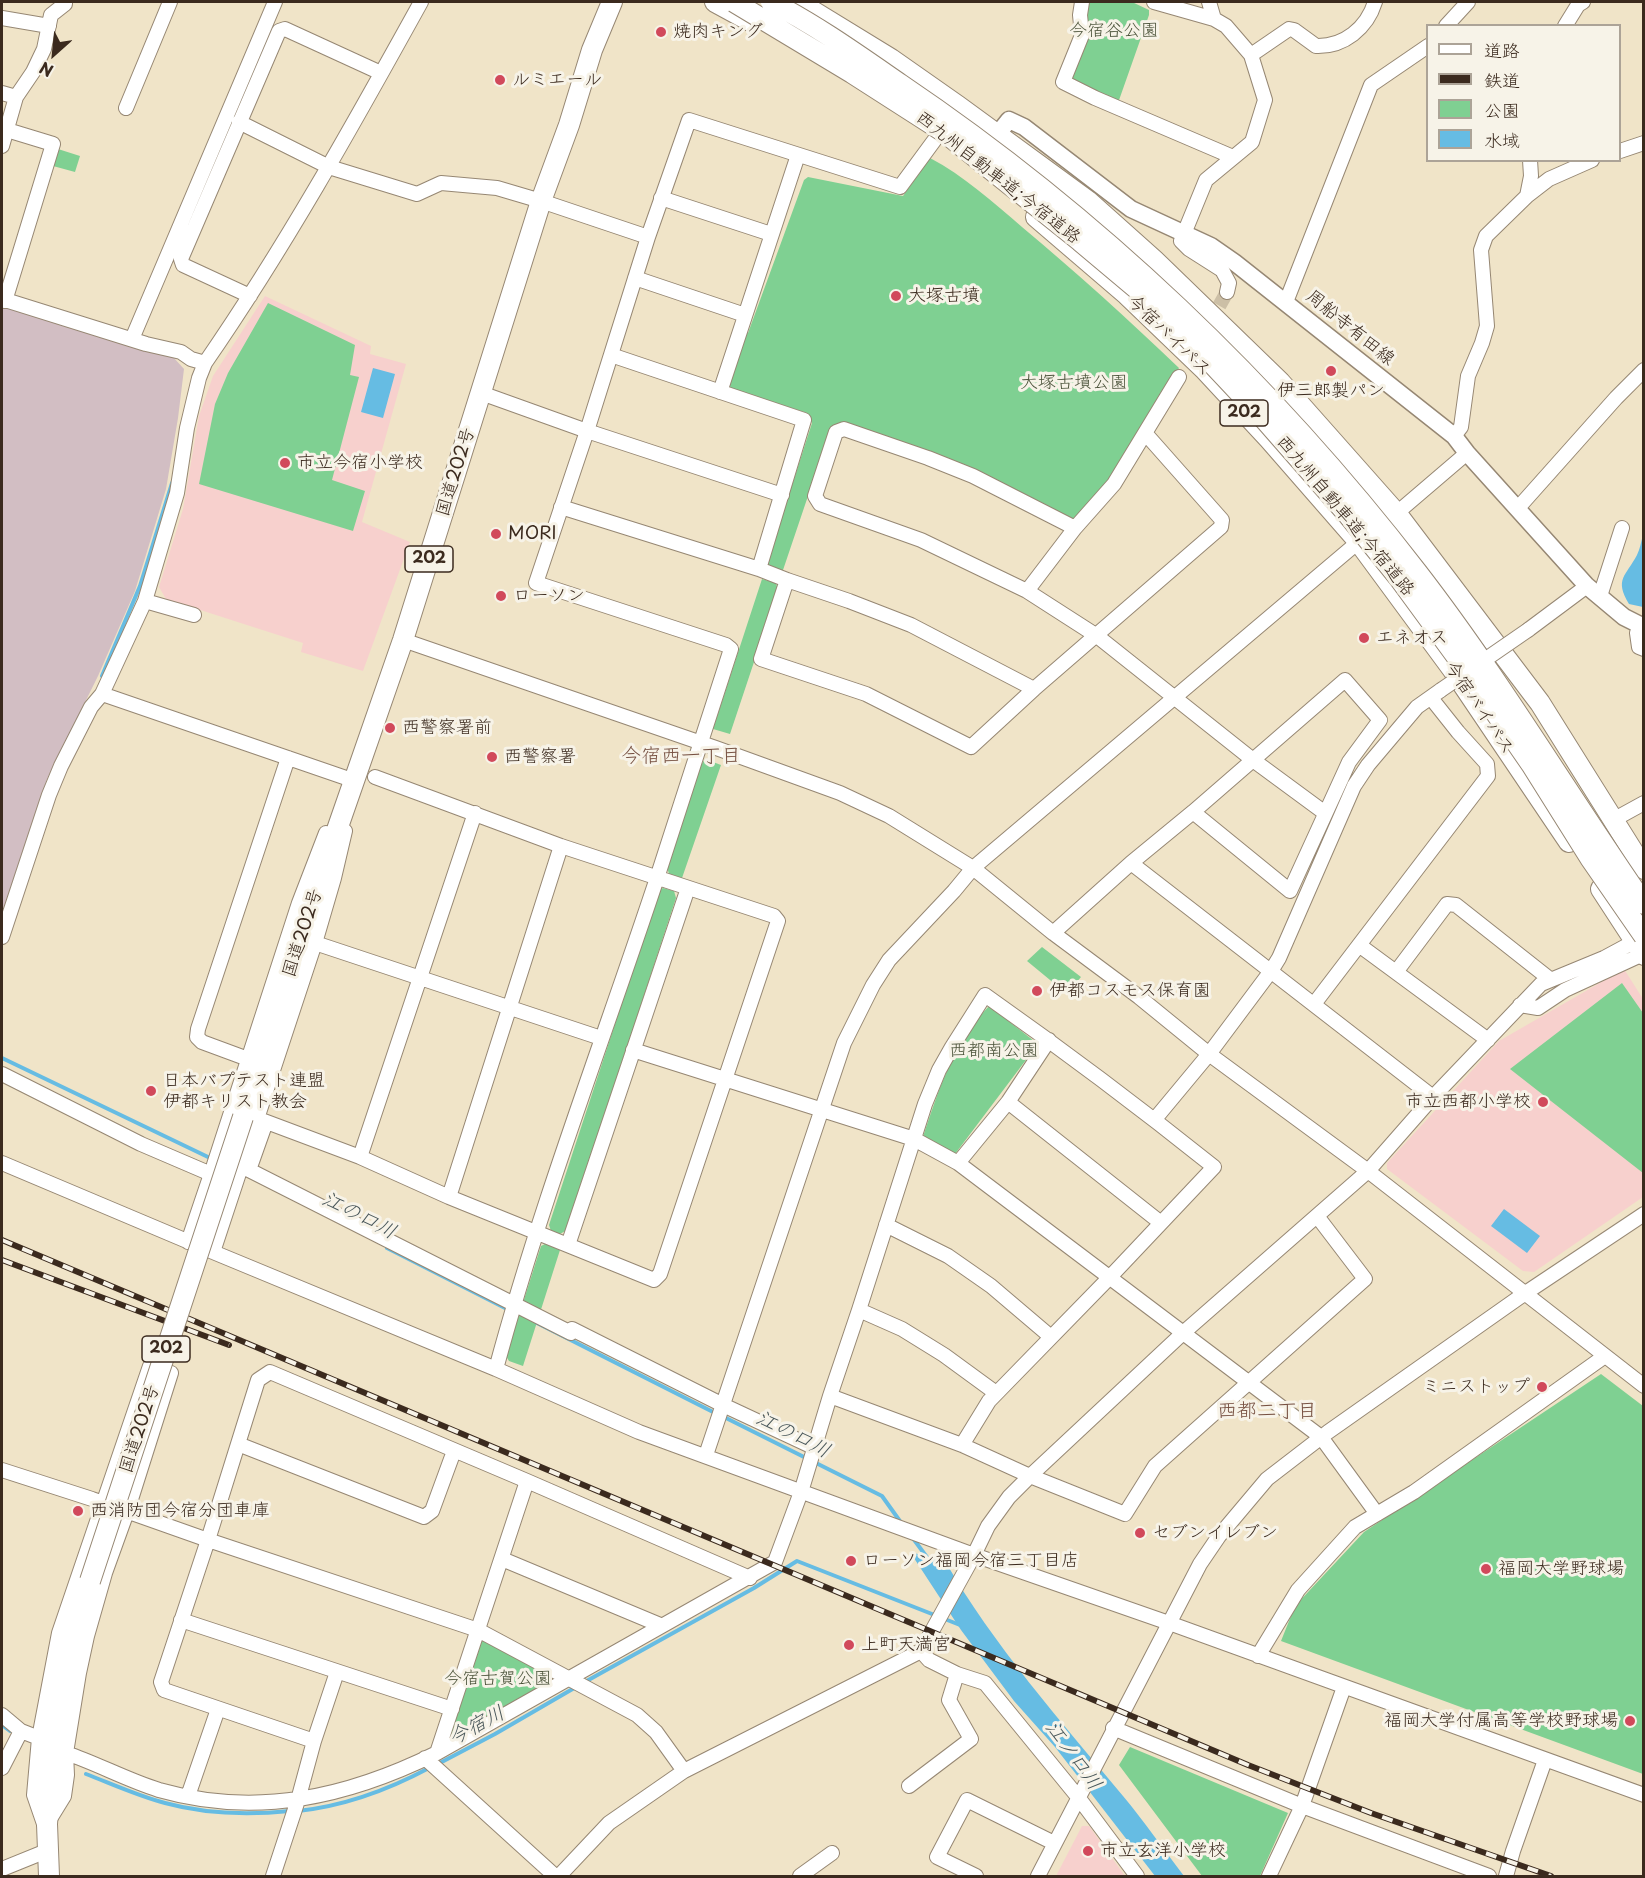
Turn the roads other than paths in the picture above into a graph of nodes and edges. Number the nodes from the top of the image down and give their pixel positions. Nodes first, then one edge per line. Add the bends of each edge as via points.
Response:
1 (65, 2) edge
2 (170, 2) edge
3 (275, 2) edge
4 (421, 2) edge
5 (612, 2) edge
6 (715, 2) edge
7 (734, 2) edge
8 (771, 2) edge
9 (798, 2) edge
10 (1082, 2) edge
11 (1154, 2) edge
12 (1209, 2) edge
13 (1375, 2) edge
14 (1468, 2) edge
15 (1582, 2) edge
16 (2, 18) edge
17 (1214, 19) junction
18 (1448, 24) edge
19 (1566, 24) edge
20 (49, 26) junction
21 (1426, 47) edge
22 (1251, 55) junction
23 (381, 73) junction
24 (2, 93) edge
25 (16, 97) junction
26 (126, 108) dead end
27 (239, 122) junction
28 (6, 130) junction
29 (997, 135) junction
30 (936, 138) junction
31 (1644, 143) edge
32 (2, 146) edge
33 (1621, 151) edge
34 (798, 155) junction
35 (1233, 157) junction
36 (1530, 162) edge
37 (1588, 162) edge
38 (329, 167) junction
39 (1527, 196) junction
40 (661, 198) junction
41 (541, 201) junction
42 (1184, 232) junction
43 (771, 234) junction
44 (648, 237) junction
45 (635, 278) junction
46 (1227, 292) dead end
47 (250, 296) junction
48 (3, 300) edge
49 (1286, 302) junction
50 (745, 315) junction
51 (132, 339) junction
52 (610, 355) junction
53 (205, 363) junction
54 (1179, 377) dead end
55 (1640, 380) edge
56 (720, 392) junction
57 (481, 393) junction
58 (587, 431) junction
59 (1145, 433) junction
60 (1454, 436) junction
61 (1467, 453) junction
62 (782, 495) junction
63 (561, 507) junction
64 (1518, 508) junction
65 (1397, 514) junction
66 (1075, 528) junction
67 (1622, 528) dead end
68 (1358, 542) junction
69 (759, 569) junction
70 (787, 580) junction
71 (1027, 591) junction
72 (1594, 591) junction
73 (145, 601) junction
74 (194, 615) dead end
75 (1642, 626) edge
76 (1097, 636) junction
77 (403, 640) junction
78 (1644, 649) edge
79 (1034, 689) junction
80 (102, 694) junction
81 (1436, 694) junction
82 (1173, 698) junction
83 (700, 742) junction
84 (288, 758) junction
85 (1253, 760) junction
86 (375, 777) dead end
87 (354, 783) junction
88 (1644, 803) edge
89 (1193, 812) junction
90 (475, 813) junction
91 (1324, 813) junction
92 (1613, 820) junction
93 (561, 846) junction
94 (1131, 863) junction
95 (973, 868) junction
96 (1644, 869) edge
97 (657, 878) junction
98 (688, 888) junction
99 (1644, 904) edge
100 (1053, 933) junction
101 (2, 937) edge
102 (315, 943) junction
103 (1359, 945) junction
104 (1640, 947) edge
105 (1271, 972) junction
106 (1396, 972) junction
107 (419, 978) junction
108 (1551, 980) junction
109 (1314, 1004) junction
110 (1520, 1005) junction
111 (510, 1009) junction
112 (601, 1038) junction
113 (1049, 1040) junction
114 (1488, 1040) junction
115 (633, 1050) junction
116 (1209, 1054) junction
117 (248, 1059) junction
118 (2, 1074) edge
119 (725, 1078) junction
120 (1433, 1097) junction
121 (1008, 1102) junction
122 (821, 1110) junction
123 (255, 1119) junction
124 (1155, 1119) junction
125 (914, 1139) junction
126 (217, 1154) junction
127 (360, 1158) junction
128 (2, 1163) edge
129 (958, 1163) junction
130 (241, 1166) junction
131 (1368, 1171) junction
132 (212, 1172) junction
133 (449, 1197) junction
134 (1644, 1214) edge
135 (1317, 1216) junction
136 (1161, 1223) junction
137 (886, 1225) junction
138 (537, 1232) junction
139 (188, 1242) junction
140 (568, 1245) junction
141 (213, 1252) junction
142 (1110, 1277) junction
143 (1524, 1294) junction
144 (514, 1304) junction
145 (859, 1310) junction
146 (1183, 1332) junction
147 (1052, 1337) junction
148 (1605, 1356) junction
149 (496, 1369) junction
150 (1249, 1383) junction
151 (1644, 1386) edge
152 (996, 1393) junction
153 (830, 1396) junction
154 (723, 1405) junction
155 (1321, 1437) junction
156 (238, 1444) junction
157 (962, 1445) junction
158 (815, 1448) junction
159 (454, 1451) junction
160 (706, 1455) junction
161 (2, 1470) edge
162 (1030, 1476) junction
163 (527, 1481) junction
164 (801, 1492) junction
165 (103, 1503) junction
166 (127, 1512) junction
167 (1377, 1514) junction
168 (208, 1540) junction
169 (974, 1555) junction
170 (502, 1559) junction
171 (750, 1578) junction
172 (181, 1620) junction
173 (1169, 1623) junction
174 (660, 1625) junction
175 (478, 1630) junction
176 (921, 1650) junction
177 (1258, 1656) junction
178 (337, 1671) junction
179 (957, 1674) junction
180 (568, 1678) junction
181 (1344, 1687) junction
182 (218, 1709) junction
183 (452, 1709) junction
184 (2, 1715) edge
185 (1113, 1728) junction
186 (21, 1731) junction
187 (39, 1738) junction
188 (314, 1741) junction
189 (66, 1753) junction
190 (430, 1757) junction
191 (1545, 1760) junction
192 (2, 1768) edge
193 (684, 1771) junction
194 (909, 1786) dead end
195 (1644, 1795) edge
196 (188, 1796) junction
197 (1078, 1797) junction
198 (298, 1800) junction
199 (1302, 1806) junction
200 (48, 1837) junction
201 (1054, 1843) junction
202 (832, 1853) dead end
203 (2, 1870) edge
204 (7, 1876) edge
205 (49, 1876) edge
206 (273, 1876) edge
207 (557, 1876) edge
208 (800, 1876) edge
209 (975, 1876) edge
210 (1038, 1876) edge
211 (1137, 1876) edge
212 (1269, 1876) edge
213 (1490, 1876) edge
214 (1506, 1876) edge

1 - 20 street via 51,15
2 - 26 street
3 - 51 street
4 - 23 street
5 - 41 highway, 国道202号 / 202
6 - 30 highway, 今宿バイパス / 202 via 791,43
7 - 104 highway, 西九州自動車道;今宿道路, bridge via 944,132 1136,288 1188,338 1265,420 1399,578 1531,764
8 - 99 highway, 西九州自動車道;今宿道路, bridge via 861,57 1031,178 1092,228 1275,404 1417,572
9 - 29 highway, 202 via 891,59
10 - 35 street via 1082,35 1063,82
11 - 17 street
12 - 17 street
13 - 22 street via 1362,27 1342,42 1316,46 1289,29
14 - 18 street
15 - 19 street
16 - 20 street
17 - 22 street via 1226,26
20 - 25 street via 44,49
21 - 49 street via 1371,85
22 - 35 street via 1266,100 1252,142
23 - 27 street via 285,29 279,31
23 - 38 street
24 - 25 street
25 - 28 street
27 - 38 street
27 - 47 street via 181,259 183,265
28 - 32 street
28 - 48 street via 53,144
29 - 42 main road, 周船寺有田線 via 1009,120 1024,127 1131,209
29 - 65 highway, 202 via 1088,201 1154,260 1280,382
30 - 34 street via 900,187
30 - 68 highway, 今宿バイパス / 202 via 1127,295 1204,369
31 - 33 street
34 - 40 street via 688,120
34 - 43 street
35 - 42 street via 1206,180
36 - 39 street
37 - 39 street via 1549,180
38 - 41 street via 417,194 441,183 497,188
38 - 47 street
39 - 60 street via 1486,236 1481,249 1487,326 1468,376 1461,427
40 - 43 street
40 - 44 street
41 - 44 street
41 - 57 highway, 国道202号 / 202
42 - 46 street via 1181,241 1222,270 1229,282
42 - 49 main road, 周船寺有田線 via 1211,246
43 - 50 street
44 - 45 street
45 - 50 street
45 - 52 street
47 - 53 street
48 - 51 street
49 - 60 main road, 周船寺有田線
50 - 56 street
51 - 53 street
52 - 56 street
52 - 58 street
53 - 73 street via 187,428 177,493
54 - 59 street
55 - 64 street via 1616,398
56 - 62 street via 804,420
57 - 58 street
57 - 77 highway, 国道202号 / 202
58 - 62 street
58 - 63 street
59 - 66 street via 1114,484
59 - 76 street via 1222,520 1221,527
60 - 61 main road, 周船寺有田線
61 - 64 main road, 周船寺有田線
61 - 65 street
62 - 69 street
63 - 69 street
63 - 83 street via 536,583 731,649
64 - 72 main road, 周船寺有田線
65 - 68 street
65 - 92 highway, 202 via 1540,703
66 - 71 street
66 - 71 street via 973,476 844,429 836,432 815,496 820,504 921,540
67 - 72 street
68 - 82 street
68 - 104 highway, 今宿バイパス / 202 via 1453,670
69 - 70 street
70 - 79 street via 910,625
70 - 79 street via 762,658 866,694 971,747
71 - 76 street
72 - 75 main road, 周船寺有田線 via 1624,617
72 - 81 street, bridge via 1528,630
73 - 74 street
73 - 80 street
75 - 78 street via 1637,633 1639,647
76 - 79 street
76 - 82 street
77 - 83 street
77 - 87 highway, 国道202号 / 202
80 - 84 street
80 - 101 street via 91,707 49,795
81 - 103 street via 1458,732 1487,764 1488,776
81 - 105 street via 1417,707 1354,786
82 - 85 street
82 - 95 street
83 - 95 street via 860,802 890,816
83 - 97 street
84 - 87 street
84 - 117 street via 198,1029 197,1037 202,1042
85 - 89 street
85 - 91 street
85 - 91 street via 1346,680 1380,720 1349,762
86 - 90 street
87 - 102 street via 334,878
87 - 117 street via 333,816 299,903
87 - 123 highway, 国道202号 / 202 via 327,858
88 - 92 street
89 - 91 street via 1290,891
89 - 94 street
90 - 93 street
90 - 107 street
92 - 96 highway, 202
93 - 97 street
93 - 111 street
94 - 100 street
94 - 105 street
95 - 100 street
95 - 122 street via 889,960 873,985 844,1043
97 - 98 street
97 - 112 street
98 - 115 street
98 - 119 street via 774,916 778,921
100 - 116 street
102 - 107 street
102 - 123 street
103 - 106 street
103 - 109 street
104 - 108 street
104 - 110 street via 1538,1008
105 - 109 street
105 - 116 street
106 - 108 street via 1446,904 1456,905
106 - 114 street
107 - 111 street
107 - 127 street
108 - 110 street via 1541,984
109 - 120 street
110 - 114 street
111 - 112 street
111 - 133 street
112 - 138 street
113 - 121 street
113 - 124 street
113 - 125 street via 985,995 939,1070
114 - 120 street
115 - 119 street
115 - 140 street
116 - 124 street
116 - 131 street
117 - 126 street
118 - 132 street via 141,1144
119 - 122 street
119 - 140 street via 660,1274 654,1280
120 - 131 street
121 - 129 street
121 - 136 street
122 - 125 street
122 - 154 street
123 - 127 street
123 - 130 street
123 - 144 street via 249,1170
123 - 200 highway, 国道202号 / 202, bridge via 90,1581 65,1669 52,1741
124 - 136 street via 1214,1167
125 - 129 street
125 - 137 street
126 - 130 street
126 - 132 street
127 - 133 street
128 - 139 street
129 - 142 street
130 - 141 street
131 - 135 street
131 - 143 street
132 - 139 street
133 - 138 street
134 - 143 street
135 - 146 street
135 - 150 street via 1365,1279
136 - 142 street
137 - 145 street
137 - 147 street via 948,1256
138 - 140 street
138 - 144 street
139 - 141 street
141 - 149 street
142 - 146 street
142 - 147 street
143 - 148 street
143 - 155 street
144 - 149 street
144 - 154 street
145 - 152 street via 902,1329
145 - 153 street
146 - 150 street
146 - 162 street
147 - 152 street
148 - 151 street
148 - 167 street
149 - 160 street via 639,1432
150 - 155 street
150 - 162 street via 1155,1466 1125,1514
152 - 157 street
153 - 157 street
153 - 158 street
154 - 158 street
154 - 160 street
155 - 167 street
155 - 173 street via 1267,1479 1219,1536
156 - 159 street via 424,1518 432,1511
156 - 159 street via 258,1380 270,1372
156 - 168 street
157 - 162 street
158 - 164 street
159 - 163 street
160 - 164 street
161 - 165 street
162 - 169 street via 993,1519
163 - 170 street
163 - 171 street
164 - 169 street
164 - 171 street via 775,1562
165 - 166 street
165 - 166 street via 150,1366 161,1369 171,1373
165 - 187 street via 59,1633
166 - 168 street
166 - 189 street via 87,1636
167 - 177 street via 1355,1527 1298,1590
168 - 172 street
168 - 175 street
169 - 173 street
169 - 176 street
170 - 174 street
170 - 175 street
171 - 174 street
172 - 178 street
172 - 182 street via 161,1682 164,1690
173 - 177 street
173 - 185 street
174 - 180 street
175 - 180 street
175 - 183 street
176 - 179 street via 929,1660
176 - 193 street
177 - 181 street
178 - 183 street
178 - 188 street
179 - 194 street via 949,1700 971,1739
179 - 197 street via 986,1683
180 - 190 street
180 - 193 street via 638,1715 656,1732
181 - 191 street
181 - 199 street
182 - 188 street
182 - 196 street
183 - 190 street
184 - 186 street
185 - 197 street
185 - 199 street
186 - 187 street
186 - 192 street
187 - 200 street via 34,1796
188 - 198 street
189 - 196 street via 116,1775
189 - 200 street via 64,1796
190 - 198 street via 358,1786
190 - 207 street via 440,1772
191 - 195 street
191 - 214 street
193 - 207 street via 609,1823
196 - 198 street via 265,1803
197 - 201 street
197 - 211 street
198 - 206 street
199 - 212 street
199 - 213 street
200 - 203 street
200 - 205 highway, 国道202号 / 202
201 - 209 street via 968,1800 937,1857
201 - 210 street
202 - 208 street
203 - 204 street

